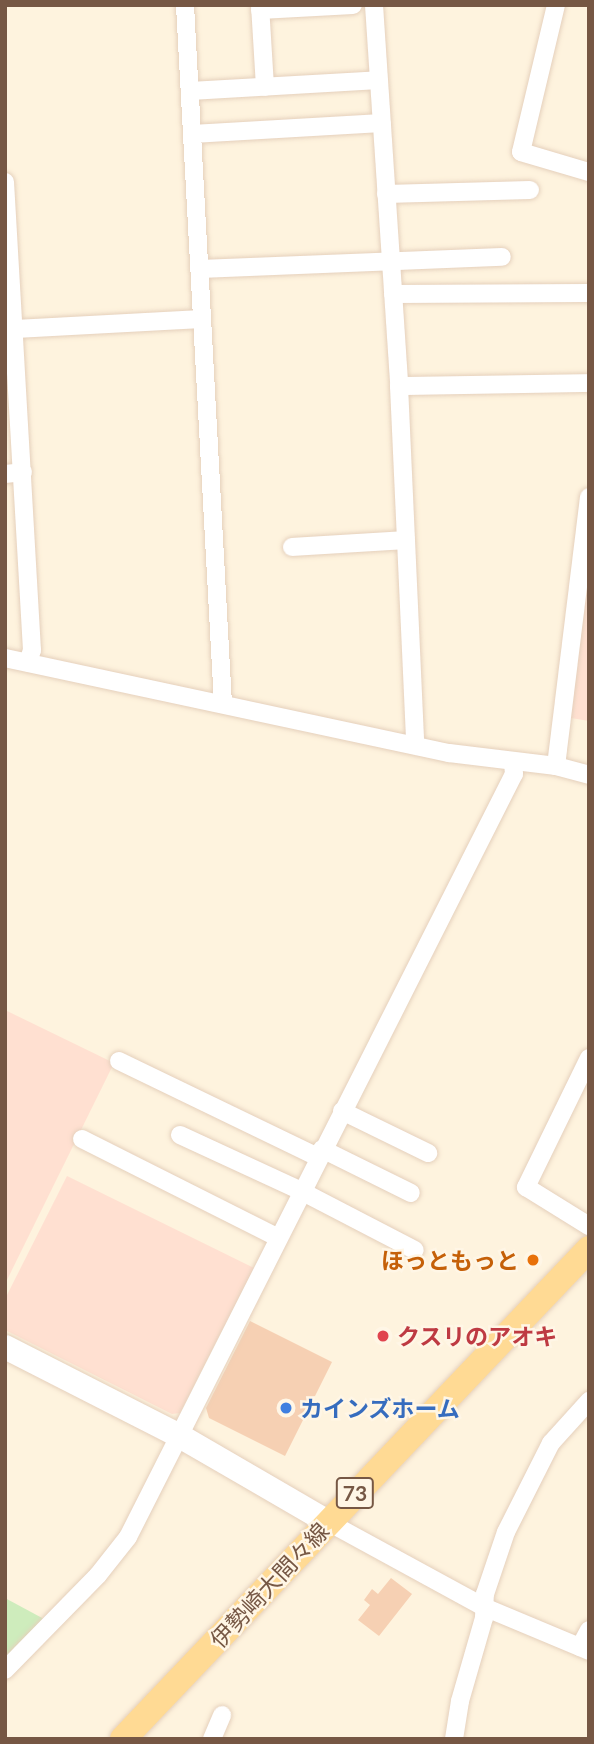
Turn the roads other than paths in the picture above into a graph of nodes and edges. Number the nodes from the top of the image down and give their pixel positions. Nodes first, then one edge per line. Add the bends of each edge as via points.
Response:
1 (185, 5) edge
2 (353, 5) edge
3 (374, 5) edge
4 (556, 5) edge
5 (260, 8) edge
6 (379, 80) junction
7 (265, 87) junction
8 (190, 91) junction
9 (382, 123) junction
10 (192, 134) junction
11 (589, 172) edge
12 (5, 182) edge
13 (530, 190) dead end
14 (386, 194) junction
15 (6, 211) edge
16 (502, 257) dead end
17 (391, 261) junction
18 (200, 269) junction
19 (9, 289) edge
20 (589, 293) edge
21 (393, 294) junction
22 (202, 319) junction
23 (15, 329) junction
24 (589, 383) edge
25 (399, 386) junction
26 (14, 473) edge
27 (589, 497) edge
28 (406, 540) junction
29 (292, 547) dead end
30 (5, 658) edge
31 (28, 662) junction
32 (223, 704) junction
33 (415, 745) junction
34 (513, 763) junction
35 (556, 766) junction
36 (589, 775) edge
37 (589, 1058) edge
38 (120, 1061) dead end
39 (342, 1111) junction
40 (180, 1135) dead end
41 (82, 1139) dead end
42 (320, 1153) junction
43 (428, 1153) dead end
44 (301, 1191) junction
45 (411, 1193) dead end
46 (589, 1226) edge
47 (277, 1237) junction
48 (589, 1249) edge
49 (415, 1250) dead end
50 (5, 1347) edge
51 (589, 1401) edge
52 (178, 1435) junction
53 (328, 1522) junction
54 (484, 1607) junction
55 (589, 1630) edge
56 (584, 1649) edge
57 (5, 1671) edge
58 (222, 1715) dead end
59 (123, 1739) edge
60 (212, 1739) edge
61 (454, 1739) edge

1 - 8 street
2 - 5 street
3 - 6 street
4 - 11 street via 521,152
5 - 7 street
6 - 7 street
6 - 9 street
7 - 8 street
8 - 10 street
9 - 10 street
9 - 14 street
10 - 18 street
12 - 15 street
13 - 14 street
14 - 17 street
15 - 19 street
16 - 17 street
17 - 18 street
17 - 21 street
18 - 22 street
19 - 23 street
20 - 21 street
21 - 25 street
22 - 23 street
22 - 32 street
23 - 26 street
24 - 25 street
25 - 28 street
26 - 31 street via 32,650
27 - 35 street
28 - 29 street
28 - 33 street
30 - 31 street
31 - 32 street
32 - 33 street
33 - 34 street
34 - 35 street
34 - 39 street via 514,774
35 - 36 street
37 - 46 street via 526,1187
38 - 42 street
39 - 42 street
39 - 43 street
40 - 44 street
41 - 47 street
42 - 44 street
42 - 45 street
44 - 47 street
44 - 49 street
47 - 52 street
48 - 53 main road, 伊勢崎大間々線 / 73
50 - 52 street
51 - 54 street via 551,1443 522,1496 489,1581
52 - 53 street
52 - 57 street via 128,1537
53 - 54 street
53 - 59 main road, 伊勢崎大間々線 / 73
54 - 56 street
54 - 61 street
55 - 56 street
58 - 60 street

